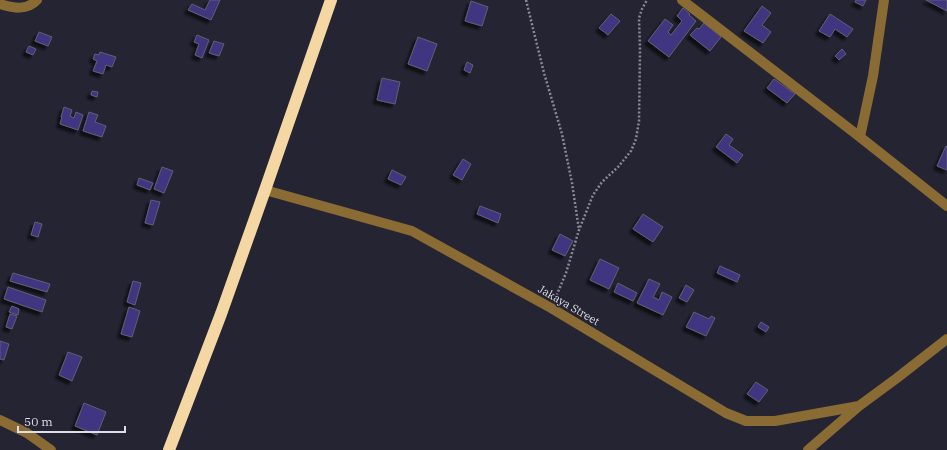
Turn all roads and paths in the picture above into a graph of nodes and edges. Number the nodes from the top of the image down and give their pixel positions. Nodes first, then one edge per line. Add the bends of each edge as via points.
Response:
1 (37, 0) edge
2 (526, 0) edge
3 (647, 0) edge
4 (682, 0) edge
5 (884, 0) edge
6 (328, 3) edge
7 (0, 4) edge
8 (860, 137) junction
9 (265, 190) junction
10 (947, 206) edge
11 (579, 230) junction
12 (551, 308) junction
13 (947, 339) edge
14 (859, 406) junction
15 (0, 420) edge
16 (51, 450) edge
17 (169, 450) edge
18 (808, 450) edge

1 - 7 street via 24,8
2 - 11 path via 562,134
3 - 11 path via 640,18 639,121 636,139 631,151 593,195
4 - 8 street
5 - 8 street via 873,76
6 - 9 highway
8 - 10 street
9 - 12 street, Jakaya Street via 412,231
9 - 17 highway
11 - 12 path via 566,273
12 - 14 street, Jakaya Street via 726,413 746,421 775,421
13 - 14 street
14 - 18 street
15 - 16 street via 27,433

